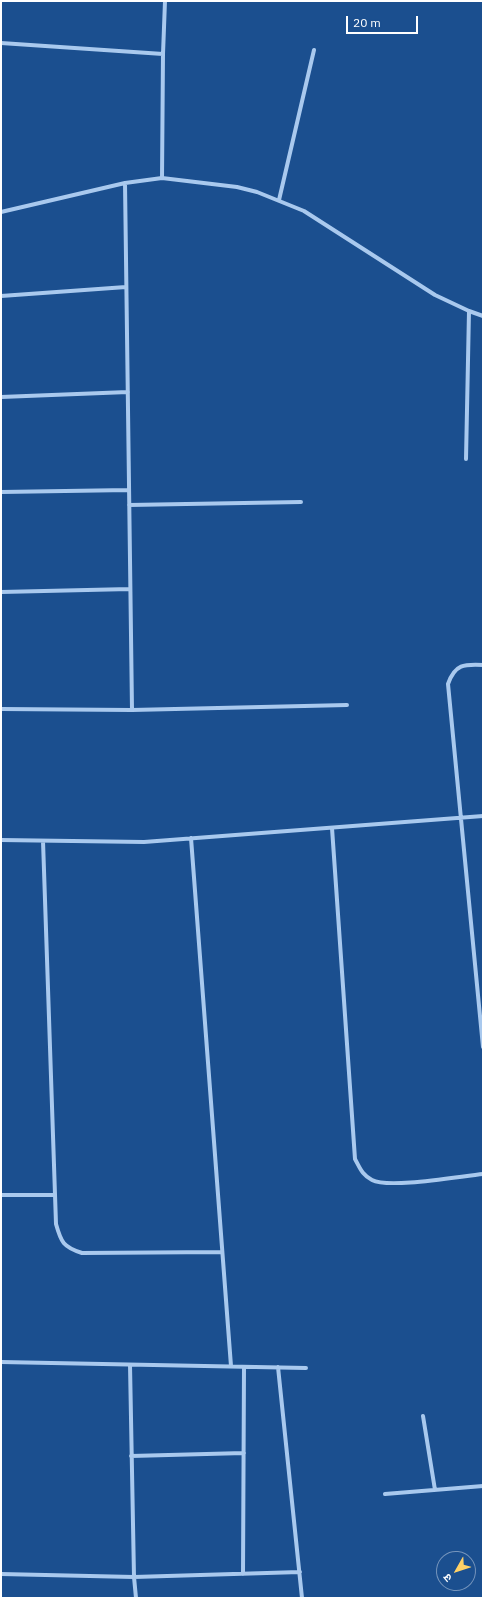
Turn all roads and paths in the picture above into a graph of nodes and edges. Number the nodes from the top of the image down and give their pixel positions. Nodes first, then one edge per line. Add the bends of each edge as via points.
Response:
1 (165, 1) edge
2 (1, 43) edge
3 (314, 50) dead end
4 (163, 54) junction
5 (162, 178) junction
6 (125, 183) junction
7 (279, 200) junction
8 (1, 212) edge
9 (126, 287) junction
10 (1, 296) edge
11 (469, 311) junction
12 (483, 316) edge
13 (128, 392) junction
14 (1, 397) edge
15 (466, 459) dead end
16 (129, 490) junction
17 (1, 492) edge
18 (301, 502) dead end
19 (129, 505) junction
20 (130, 589) junction
21 (1, 592) edge
22 (483, 665) edge
23 (347, 705) dead end
24 (1, 709) edge
25 (132, 710) junction
26 (483, 816) edge
27 (462, 817) junction
28 (332, 828) junction
29 (191, 838) junction
30 (1, 840) edge
31 (43, 841) junction
32 (483, 1047) edge
33 (483, 1174) edge
34 (1, 1195) edge
35 (55, 1195) junction
36 (222, 1252) junction
37 (1, 1362) edge
38 (130, 1365) junction
39 (231, 1366) junction
40 (244, 1367) junction
41 (278, 1367) junction
42 (306, 1368) dead end
43 (423, 1416) dead end
44 (244, 1453) junction
45 (131, 1456) junction
46 (483, 1486) edge
47 (435, 1490) junction
48 (386, 1494) dead end
49 (300, 1572) junction
50 (1, 1574) edge
51 (243, 1574) junction
52 (134, 1577) junction
53 (136, 1598) edge
54 (302, 1598) edge

1 - 4 street
2 - 4 street
3 - 7 street
4 - 5 street
5 - 6 street
5 - 7 street via 237,187
6 - 8 street
6 - 9 street
7 - 11 street via 304,211 435,295
9 - 10 street
9 - 13 street
11 - 12 street
11 - 15 street
13 - 14 street
13 - 16 street
16 - 17 street
16 - 19 street
18 - 19 street
19 - 20 street
20 - 21 street
20 - 25 street
22 - 27 street via 467,664 458,668 448,684
23 - 25 street
24 - 25 street
26 - 27 street
27 - 28 street
27 - 32 street
28 - 29 street
28 - 33 street via 355,1159 362,1173 373,1181 391,1184
29 - 31 street via 144,842
29 - 36 street
30 - 31 street
31 - 35 street
34 - 35 street
35 - 36 street via 56,1224 60,1239 68,1248 82,1253
36 - 39 street
37 - 38 street
38 - 39 street
38 - 45 street
39 - 40 street
40 - 41 street
40 - 44 street
41 - 42 street
41 - 49 street
43 - 47 street
44 - 45 street
44 - 51 street
45 - 52 street
46 - 47 street
47 - 48 street
49 - 51 street
49 - 54 street
50 - 52 street
51 - 52 street
52 - 53 street

